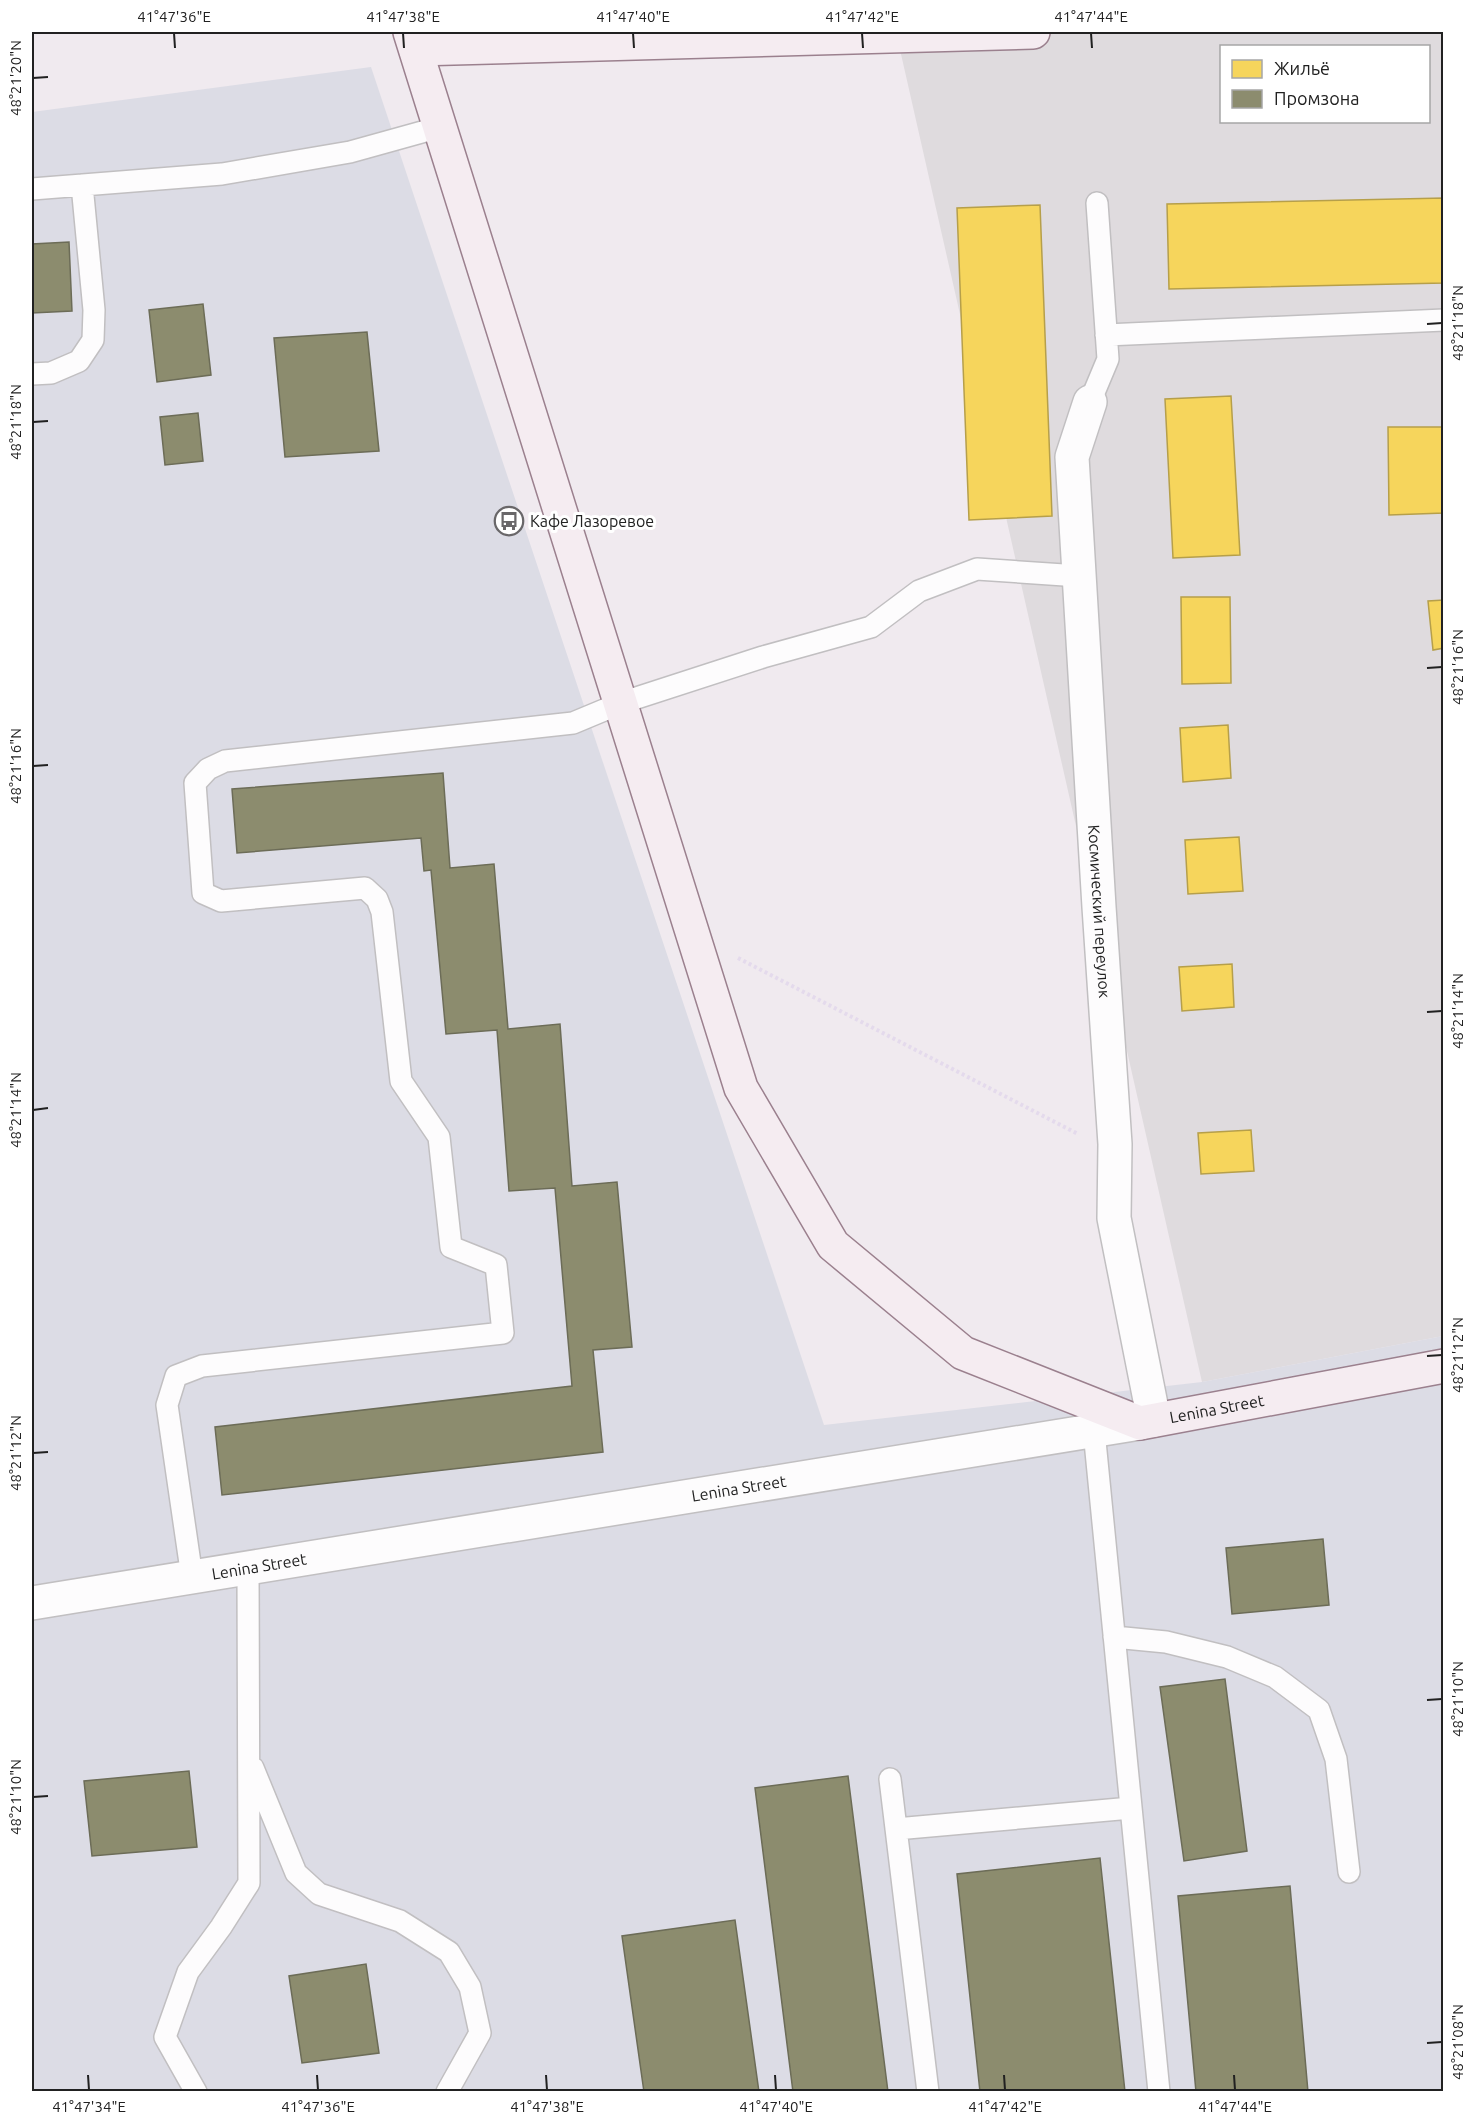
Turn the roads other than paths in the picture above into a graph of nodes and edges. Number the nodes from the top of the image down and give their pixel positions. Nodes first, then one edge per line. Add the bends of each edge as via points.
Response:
1 (1033, 32) edge
2 (413, 40) edge
3 (440, 127) junction
4 (82, 185) junction
5 (32, 189) edge
6 (1097, 203) dead end
7 (1443, 320) edge
8 (1106, 335) junction
9 (32, 374) edge
10 (1090, 402) joint
11 (1079, 576) junction
12 (621, 703) junction
13 (1443, 1366) edge
14 (1147, 1422) junction
15 (1094, 1431) junction
16 (248, 1568) junction
17 (192, 1577) junction
18 (32, 1603) edge
19 (1114, 1637) junction
20 (249, 1760) junction
21 (890, 1779) dead end
22 (1131, 1808) junction
23 (896, 1829) junction
24 (1349, 1872) dead end
25 (196, 2091) edge
26 (447, 2091) edge
27 (928, 2091) edge
28 (1159, 2091) edge

1 - 2 main road
2 - 3 main road
3 - 4 lane via 350,152 222,174
3 - 12 main road
4 - 5 lane
4 - 9 lane via 94,310 93,340 80,361 51,373
6 - 8 lane
7 - 8 lane
8 - 10 lane via 1108,358
10 - 11 street, Космический переулок via 1072,457
11 - 12 lane via 977,569 919,591 871,627
11 - 14 street, Космический переулок via 1116,1154 1114,1218
12 - 14 main road via 741,1088 833,1245 963,1353
12 - 17 lane via 573,723 225,761 208,769 195,783 203,893 221,901 365,888 377,899 382,912 401,1081 438,1137 451,1247 496,1265 503,1334 202,1366 176,1376 167,1405
13 - 14 main road, Lenina Street
14 - 15 street, Lenina Street
15 - 16 street, Lenina Street
15 - 19 lane
16 - 17 street, Lenina Street
16 - 20 lane
17 - 18 street, Lenina Street
19 - 22 lane
19 - 24 lane via 1166,1642 1227,1657 1275,1677 1319,1710 1336,1759
20 - 25 lane via 249,1883 188,1972 165,2037
20 - 26 lane via 296,1873 319,1894 400,1921 449,1952 470,1987 480,2033
21 - 23 lane
22 - 23 lane
22 - 28 lane
23 - 27 lane

